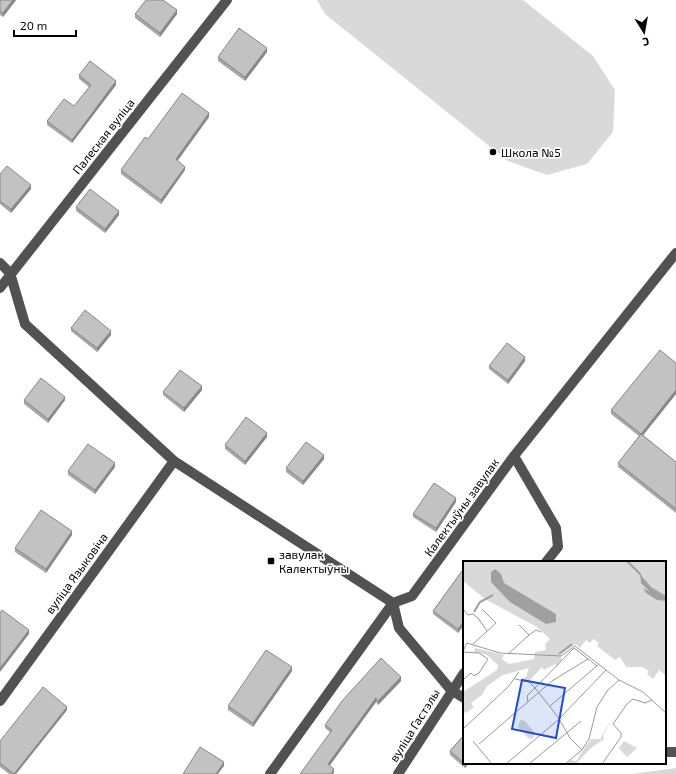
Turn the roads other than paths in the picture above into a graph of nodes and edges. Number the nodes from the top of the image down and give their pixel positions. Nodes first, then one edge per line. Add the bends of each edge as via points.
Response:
1 (226, 0) edge
2 (676, 253) edge
3 (0, 263) edge
4 (10, 273) junction
5 (0, 288) edge
6 (514, 456) junction
7 (174, 461) junction
8 (547, 561) edge
9 (393, 603) junction
10 (463, 674) edge
11 (451, 690) junction
12 (463, 697) edge
13 (0, 701) edge
14 (270, 774) edge
15 (398, 774) edge

1 - 4 street, Палеская вуліца
2 - 6 street, Калектыўны завулак
3 - 4 street
4 - 5 street, Палеская вуліца
4 - 7 street via 25,324
6 - 8 street via 556,528 558,546
6 - 9 street, Калектыўны завулак via 412,596
7 - 9 street
7 - 13 street, вуліца Языковіча
9 - 11 street, вуліца Гастэлы via 399,628
9 - 14 street
10 - 11 street, вуліца Гастэлы
11 - 12 street, вуліца Гастэлы
11 - 15 street, вуліца Гастэлы

